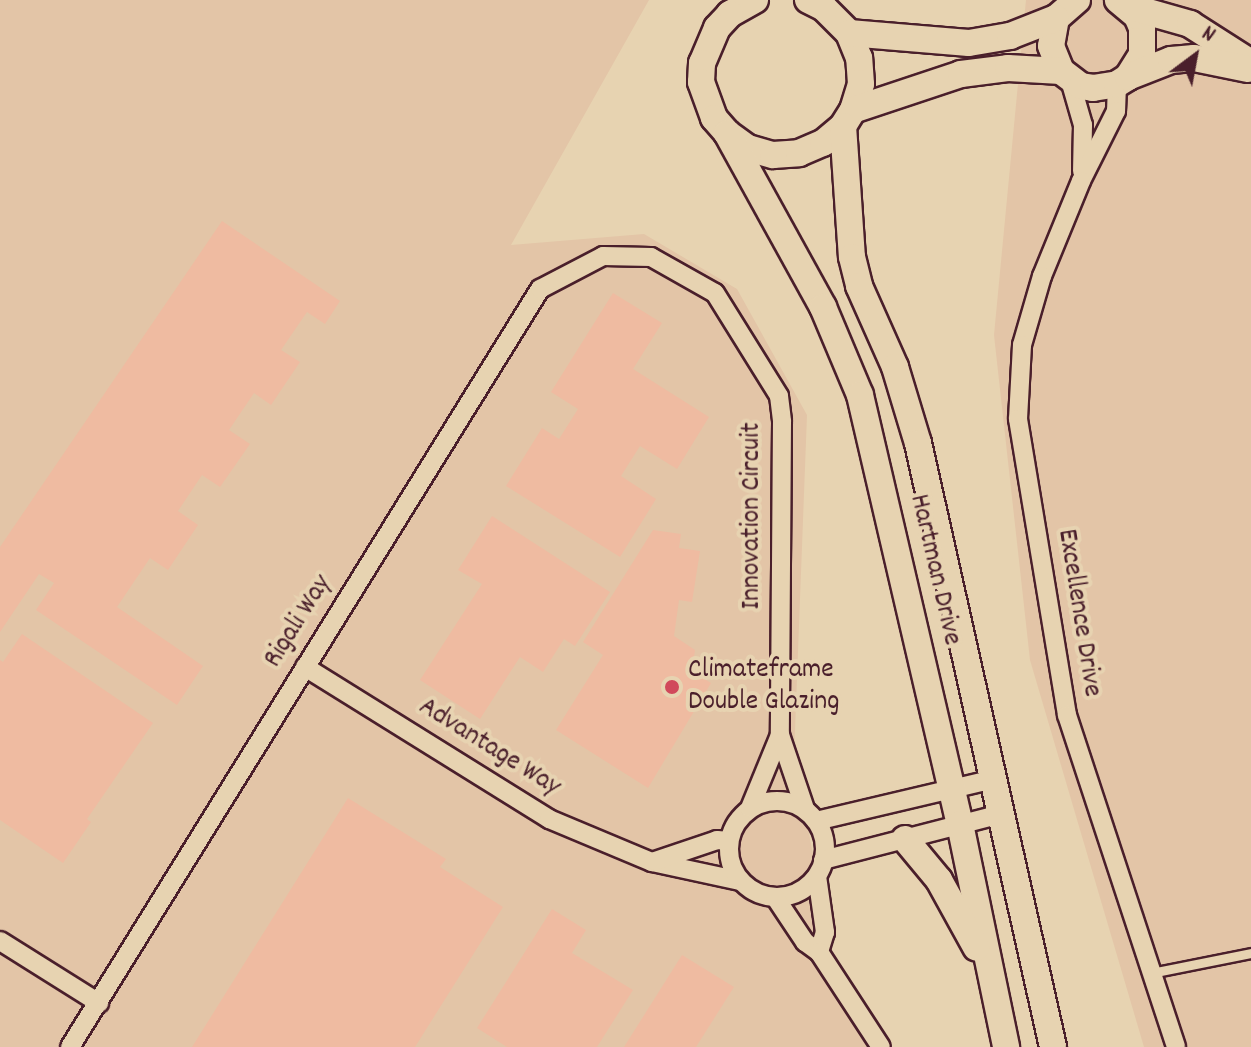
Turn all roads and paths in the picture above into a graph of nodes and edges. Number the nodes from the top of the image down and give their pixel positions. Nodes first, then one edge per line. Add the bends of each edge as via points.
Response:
1 (755, 0) edge
2 (808, 0) edge
3 (1122, 3) edge
4 (1066, 6) edge
5 (732, 7) edge
6 (843, 18) edge
7 (1251, 63) edge
8 (1251, 70) edge
9 (1066, 76) junction
10 (1123, 81) junction
11 (848, 118) junction
12 (727, 133) junction
13 (1081, 181) junction
14 (603, 256) joint
15 (305, 667) junction
16 (780, 735) junction
17 (994, 779) junction
18 (952, 788) junction
19 (750, 808) junction
20 (1001, 814) junction
21 (810, 815) junction
22 (960, 824) junction
23 (905, 839) junction
24 (729, 841) junction
25 (652, 862) junction
26 (820, 868) junction
27 (741, 881) junction
28 (775, 897) junction
29 (0, 941) edge
30 (819, 952) junction
31 (1251, 953) edge
32 (989, 972) junction
33 (1151, 973) junction
34 (99, 1003) junction
35 (70, 1047) edge
36 (881, 1047) edge
37 (1006, 1047) edge
38 (1053, 1047) edge
39 (1176, 1047) edge

1 - 5 main road
2 - 6 main road
3 - 7 main road via 1190,24
3 - 10 main road via 1137,16 1144,42 1142,55
4 - 6 main road via 1010,36 969,43
4 - 9 main road via 1051,46
5 - 12 main road, Hartman Drive via 702,63 706,101
6 - 11 main road, Hartman Drive via 859,58 861,84
8 - 10 main road via 1194,58 1171,60
9 - 10 main road via 1093,88
9 - 11 main road via 1008,68 961,74
9 - 13 street, Excellence Drive via 1085,143
10 - 13 street, Excellence Drive via 1116,111
11 - 12 main road via 823,143 799,153 773,155 748,148
11 - 17 main road, Hartman Drive via 852,257 918,443
12 - 18 main road, Hartman Drive via 823,307 860,395
13 - 33 street, Excellence Drive via 1042,276 1022,345 1018,419 1067,715
14 - 15 street, Rigali Way via 540,289
14 - 16 street, Innovation Circuit via 651,257 715,293 779,396
15 - 25 street, Advantage Way via 549,819
15 - 34 street, Rigali Way
16 - 19 street, Innovation Circuit
16 - 21 street, Innovation Circuit
17 - 18 street
17 - 20 main road, Hartman Drive
18 - 21 street
18 - 22 main road, Hartman Drive
19 - 21 street via 789,802
19 - 24 street via 736,822
20 - 22 street
20 - 38 main road, Hartman Drive
21 - 26 street via 825,847
22 - 23 street
22 - 32 main road, Hartman Drive
23 - 26 street
23 - 32 main road via 939,880
24 - 25 street via 717,840
24 - 27 street via 729,858
25 - 27 street, Advantage Way
26 - 28 street via 792,895
26 - 30 street via 825,932
27 - 28 street via 757,893
28 - 30 street via 805,942
29 - 34 street
30 - 36 street
31 - 33 lane
32 - 37 main road, Hartman Drive
33 - 39 street, Excellence Drive
34 - 35 street, Rigali Way

